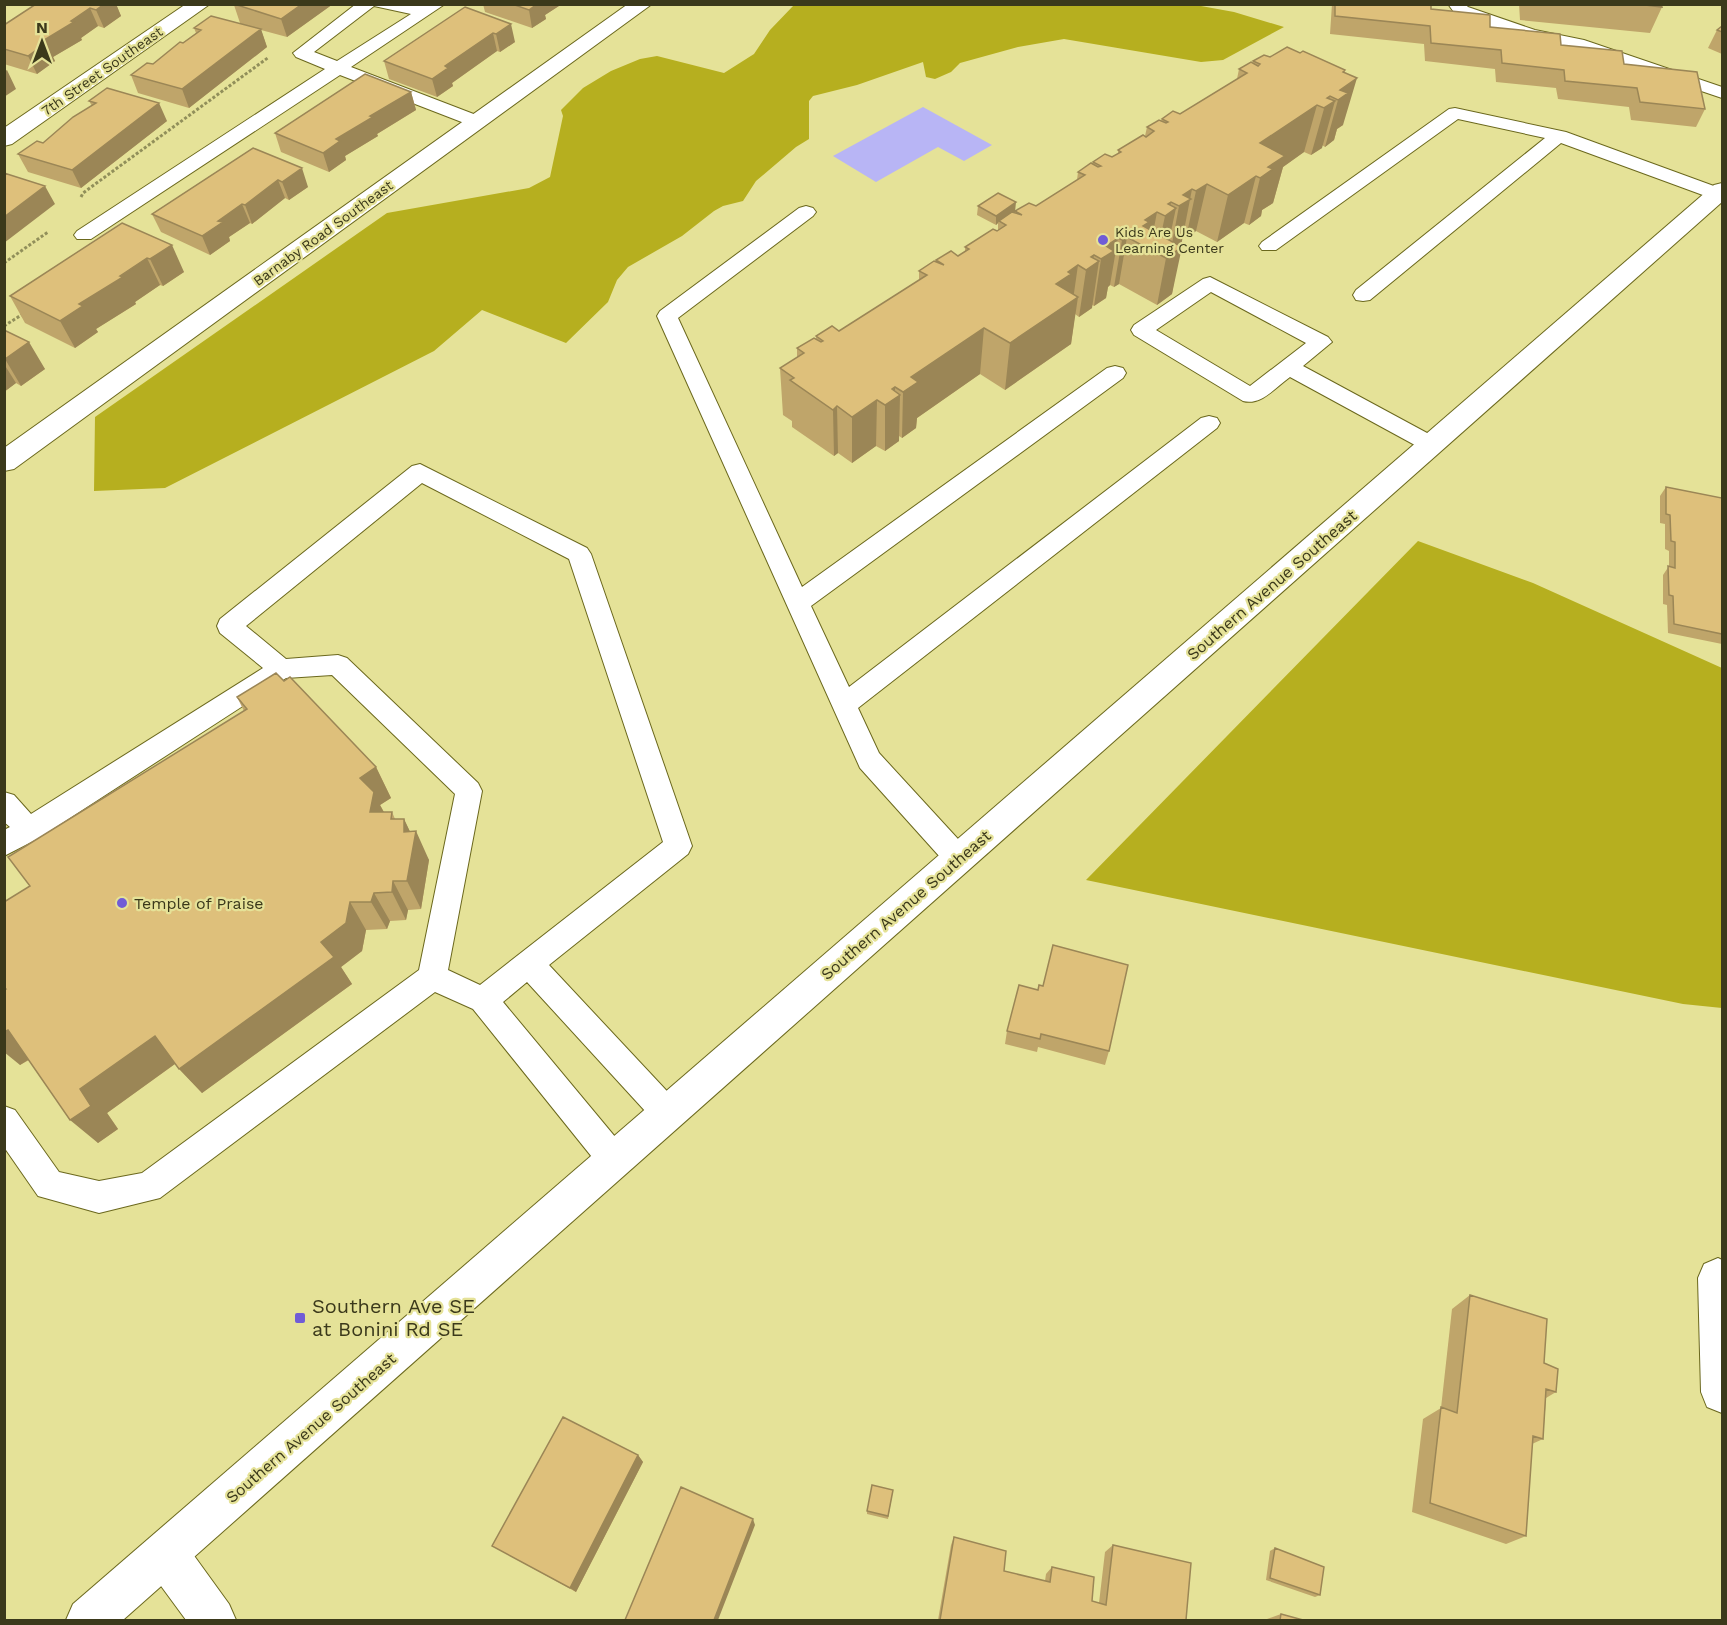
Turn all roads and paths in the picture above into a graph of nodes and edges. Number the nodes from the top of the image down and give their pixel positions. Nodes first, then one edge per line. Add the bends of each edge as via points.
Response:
1 (200, 4) edge
2 (367, 4) edge
3 (381, 4) edge
4 (642, 4) edge
5 (1456, 4) edge
6 (432, 8) edge
7 (277, 51) dead end
8 (338, 68) junction
9 (1722, 93) edge
10 (478, 122) junction
11 (1559, 136) junction
12 (4, 139) edge
13 (1720, 192) edge
14 (78, 204) dead end
15 (806, 212) dead end
16 (53, 228) dead end
17 (84, 235) dead end
18 (1269, 246) dead end
19 (4, 263) edge
20 (1363, 295) dead end
21 (32, 308) edge
22 (4, 326) edge
23 (1288, 368) junction
24 (1115, 373) dead end
25 (1209, 423) dead end
26 (1432, 445) junction
27 (4, 462) edge
28 (798, 603) junction
29 (281, 669) junction
30 (844, 705) junction
31 (4, 804) edge
32 (29, 830) junction
33 (4, 845) edge
34 (959, 859) junction
35 (529, 964) junction
36 (432, 976) junction
37 (483, 1000) junction
38 (668, 1114) junction
39 (4, 1120) edge
40 (615, 1161) junction
41 (1718, 1278) dead end
42 (1722, 1392) edge
43 (166, 1555) junction
44 (89, 1620) edge
45 (213, 1620) edge

1 - 12 main road, 7th Street Southeast
2 - 8 lane via 302,53
3 - 6 lane
4 - 10 main road, Barnaby Road Southeast
5 - 9 lane via 1462,10 1531,34 1578,44
6 - 8 lane
7 - 14 path via 83,193
8 - 10 lane
8 - 17 lane
10 - 27 main road, Barnaby Road Southeast
11 - 13 lane
11 - 18 lane via 1455,113
11 - 20 lane
13 - 26 main road, Southern Avenue Southeast
15 - 28 lane via 667,316
16 - 19 path
21 - 22 path
23 - 23 lane via 1251,396 1140,330 1210,283 1321,342
23 - 26 lane
24 - 28 lane
25 - 30 lane
26 - 34 main road, Southern Avenue Southeast
28 - 30 lane
29 - 32 lane
29 - 35 lane via 229,626 420,471 579,554 678,846
29 - 36 lane via 338,665 469,791
30 - 34 lane via 869,760
31 - 32 lane
32 - 33 lane
34 - 38 main road, Southern Avenue Southeast
35 - 37 lane
35 - 38 lane
36 - 37 lane
36 - 39 lane via 149,1187 99,1197 49,1185
37 - 40 lane
38 - 40 main road, Southern Avenue Southeast
40 - 43 main road, Southern Avenue Southeast
41 - 42 main road
43 - 44 main road, Southern Avenue Southeast
43 - 45 main road

